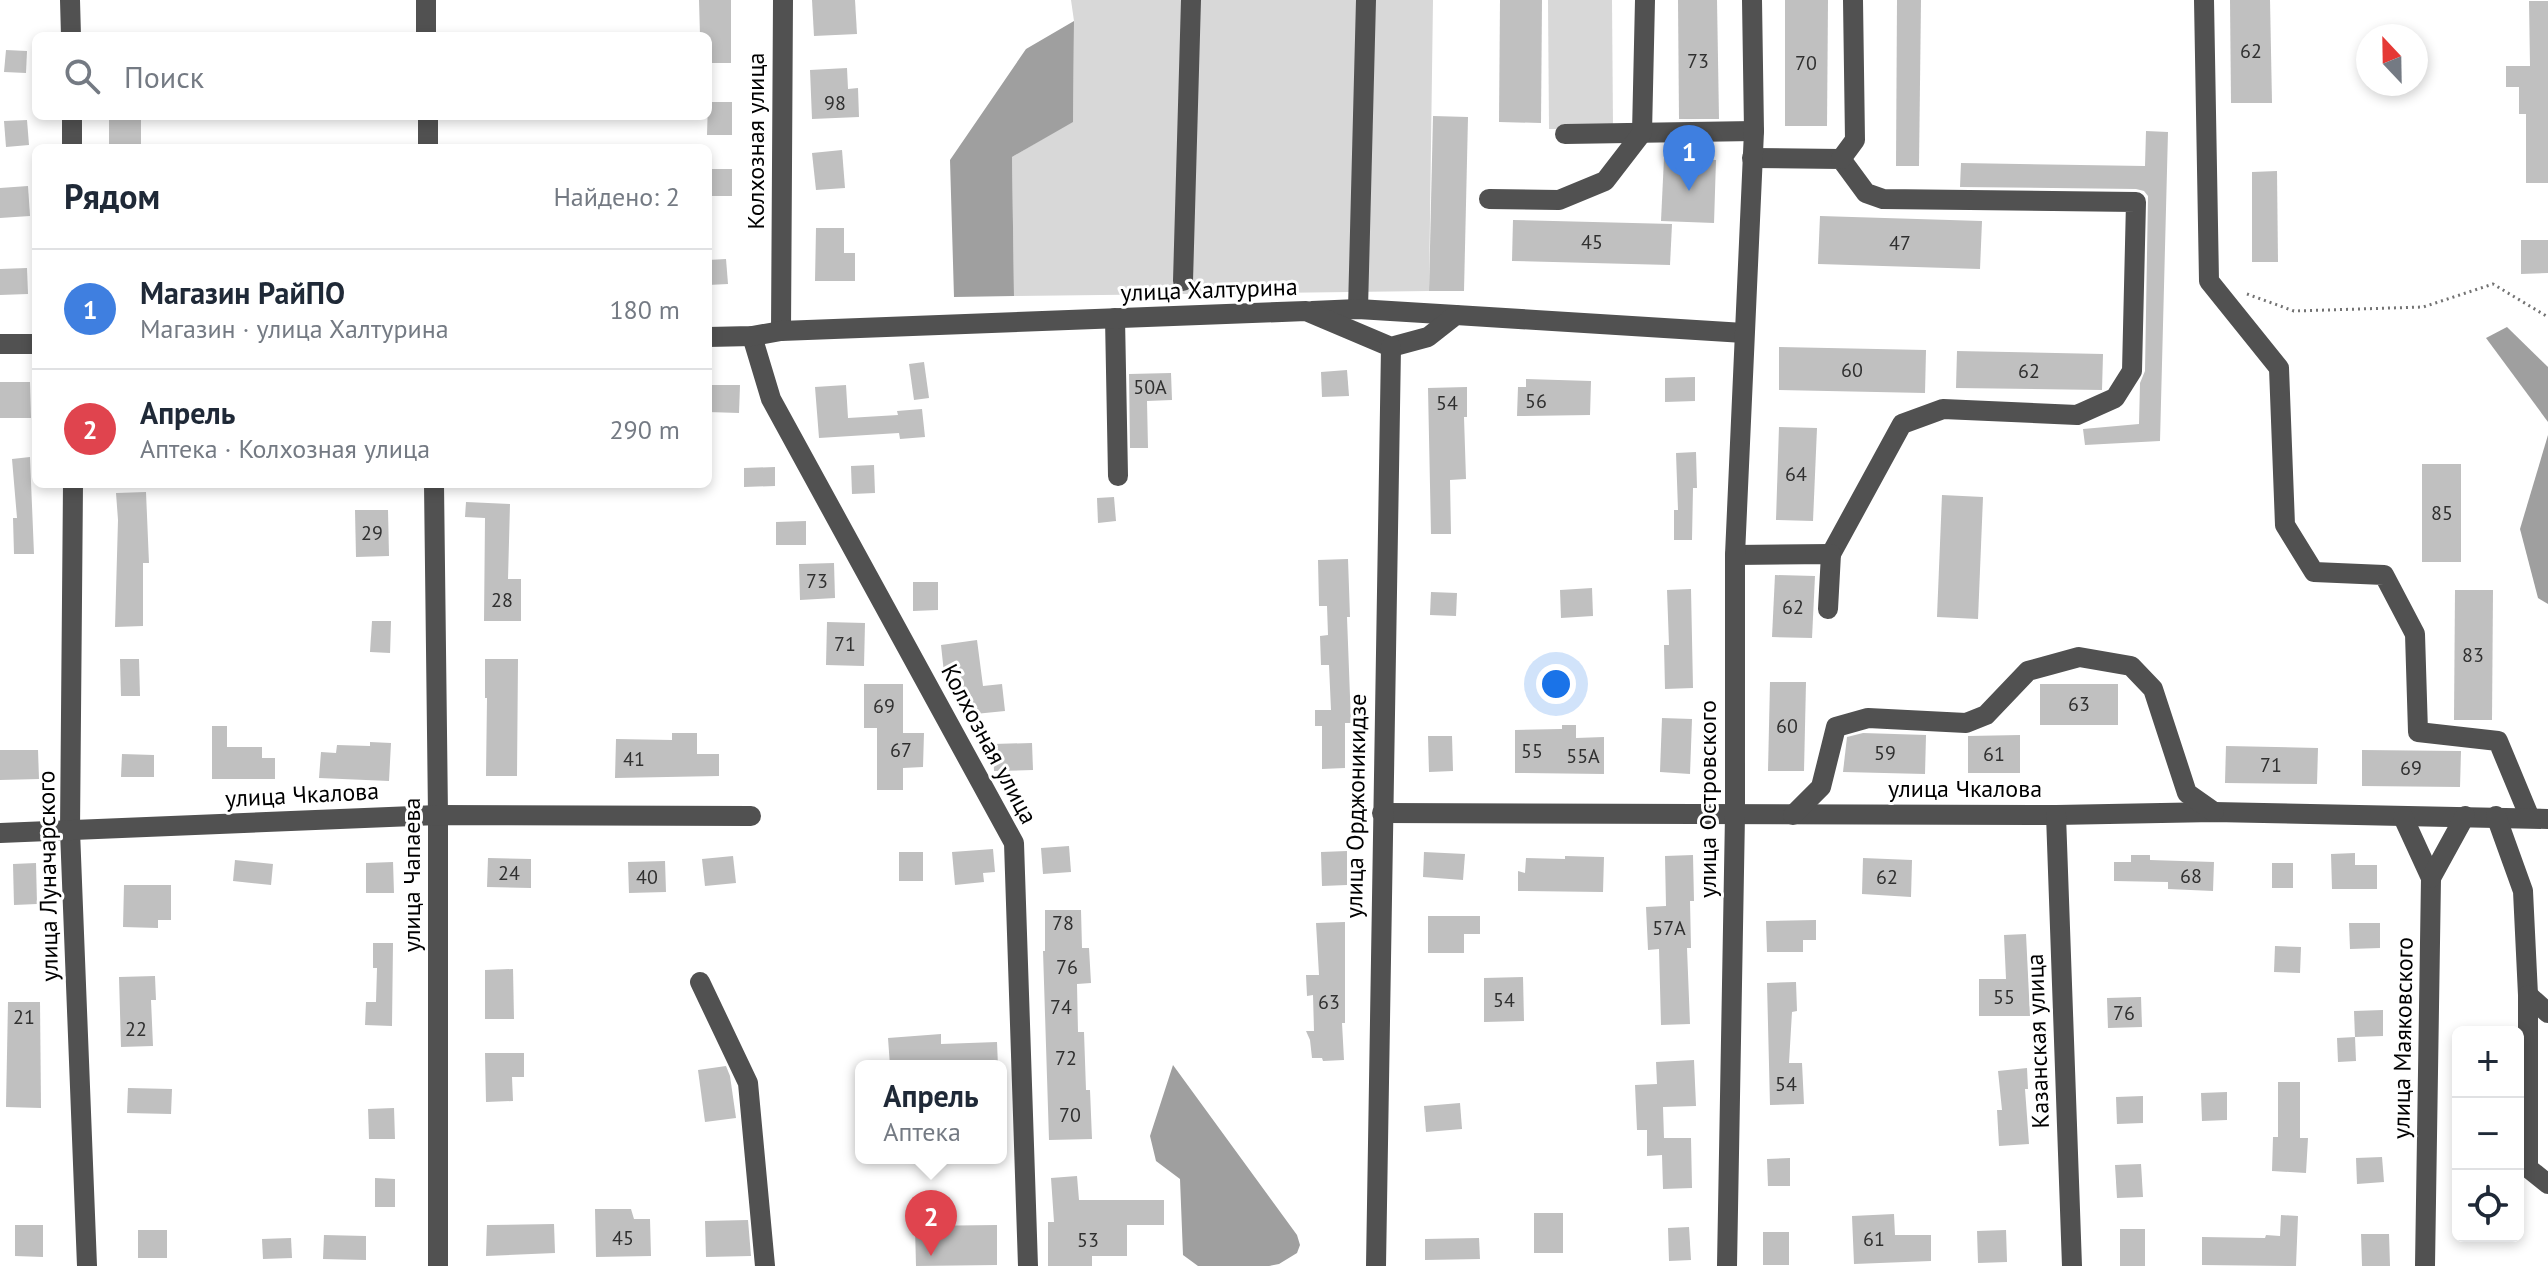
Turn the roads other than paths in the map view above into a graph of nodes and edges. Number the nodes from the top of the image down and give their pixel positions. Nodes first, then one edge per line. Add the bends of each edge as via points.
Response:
1 (70, 0) edge
2 (426, 0) edge
3 (783, 0) edge
4 (1191, 0) edge
5 (1366, 0) edge
6 (1645, 0) edge
7 (1752, 0) edge
8 (1853, 0) edge
9 (2204, 0) edge
10 (71, 32) edge
11 (426, 32) edge
12 (72, 120) edge
13 (428, 120) edge
14 (1754, 131) junction
15 (1642, 133) junction
16 (1565, 134) dead end
17 (72, 144) edge
18 (428, 144) edge
19 (1752, 158) junction
20 (1841, 159) junction
21 (1489, 199) dead end
22 (1183, 281) dead end
23 (1358, 309) junction
24 (1306, 311) junction
25 (1456, 315) junction
26 (1115, 318) junction
27 (781, 331) junction
28 (1744, 333) junction
29 (752, 336) junction
30 (712, 337) edge
31 (0, 344) edge
32 (32, 344) edge
33 (1391, 347) junction
34 (1118, 476) dead end
35 (73, 488) edge
36 (434, 488) edge
37 (1831, 554) junction
38 (1735, 555) junction
39 (1828, 609) dead end
40 (2214, 812) junction
41 (1382, 813) junction
42 (438, 815) junction
43 (1735, 815) junction
44 (1793, 815) junction
45 (2056, 815) junction
46 (751, 816) dead end
47 (2465, 816) junction
48 (2496, 816) junction
49 (2403, 817) junction
50 (2539, 818) edge
51 (70, 831) junction
52 (0, 833) edge
53 (2431, 878) junction
54 (700, 982) dead end
55 (2528, 995) junction
56 (2548, 1013) edge
57 (2548, 1184) edge
58 (87, 1266) edge
59 (438, 1266) edge
60 (765, 1266) edge
61 (1028, 1266) edge
62 (1376, 1266) edge
63 (1727, 1266) edge
64 (2072, 1266) edge
65 (2425, 1266) edge

1 - 10 street
2 - 11 street
3 - 27 street, Колхозная улица
4 - 22 street
5 - 23 street
6 - 15 street
7 - 14 street, улица Островского
8 - 20 street via 1855,140
9 - 50 street via 2209,281 2279,368 2285,525 2314,572 2384,575 2415,634 2418,732 2498,741
12 - 17 street
13 - 18 street
14 - 15 street
14 - 19 street, улица Островского
15 - 16 street
15 - 21 street via 1605,181 1559,200
19 - 20 street
19 - 28 street, улица Островского
20 - 37 street via 1866,193 1883,199 2136,202 2132,371 2115,398 2077,415 1943,409 1902,424
23 - 24 street
23 - 25 street
24 - 26 street, улица Халтурина
24 - 33 street, улица Халтурина
25 - 28 street
25 - 33 street via 1428,337
26 - 27 street, улица Халтурина
26 - 34 street
27 - 29 street, улица Халтурина
28 - 38 street, улица Островского
29 - 30 street, улица Халтурина
29 - 61 street, Колхозная улица via 771,399 1014,843
31 - 32 street
33 - 41 street, улица Орджоникидзе
35 - 51 street, улица Луначарского
36 - 42 street, улица Чапаева
37 - 38 street
37 - 39 street
38 - 43 street, улица Островского
40 - 44 street via 2187,793 2153,689 2131,666 2079,657 2028,671 1986,715 1966,723 1868,718 1836,727 1821,787
40 - 45 street, улица Чкалова
40 - 49 street, улица Чкалова
41 - 43 street, улица Чкалова
41 - 62 street, улица Орджоникидзе
42 - 46 street, улица Чкалова
42 - 51 street, улица Чкалова
42 - 59 street, улица Чапаева
43 - 44 street, улица Чкалова
43 - 63 street, улица Островского
44 - 45 street, улица Чкалова
45 - 64 street, Казанская улица
47 - 48 street, улица Чкалова
47 - 49 street, улица Чкалова
47 - 53 street
48 - 50 street, улица Чкалова
48 - 55 street via 2523,891
49 - 53 street, улица Маяковского
51 - 52 street, улица Чкалова
51 - 58 street, улица Луначарского
53 - 65 street, улица Маяковского
54 - 60 street via 748,1083
55 - 56 street
55 - 57 street via 2528,1168

